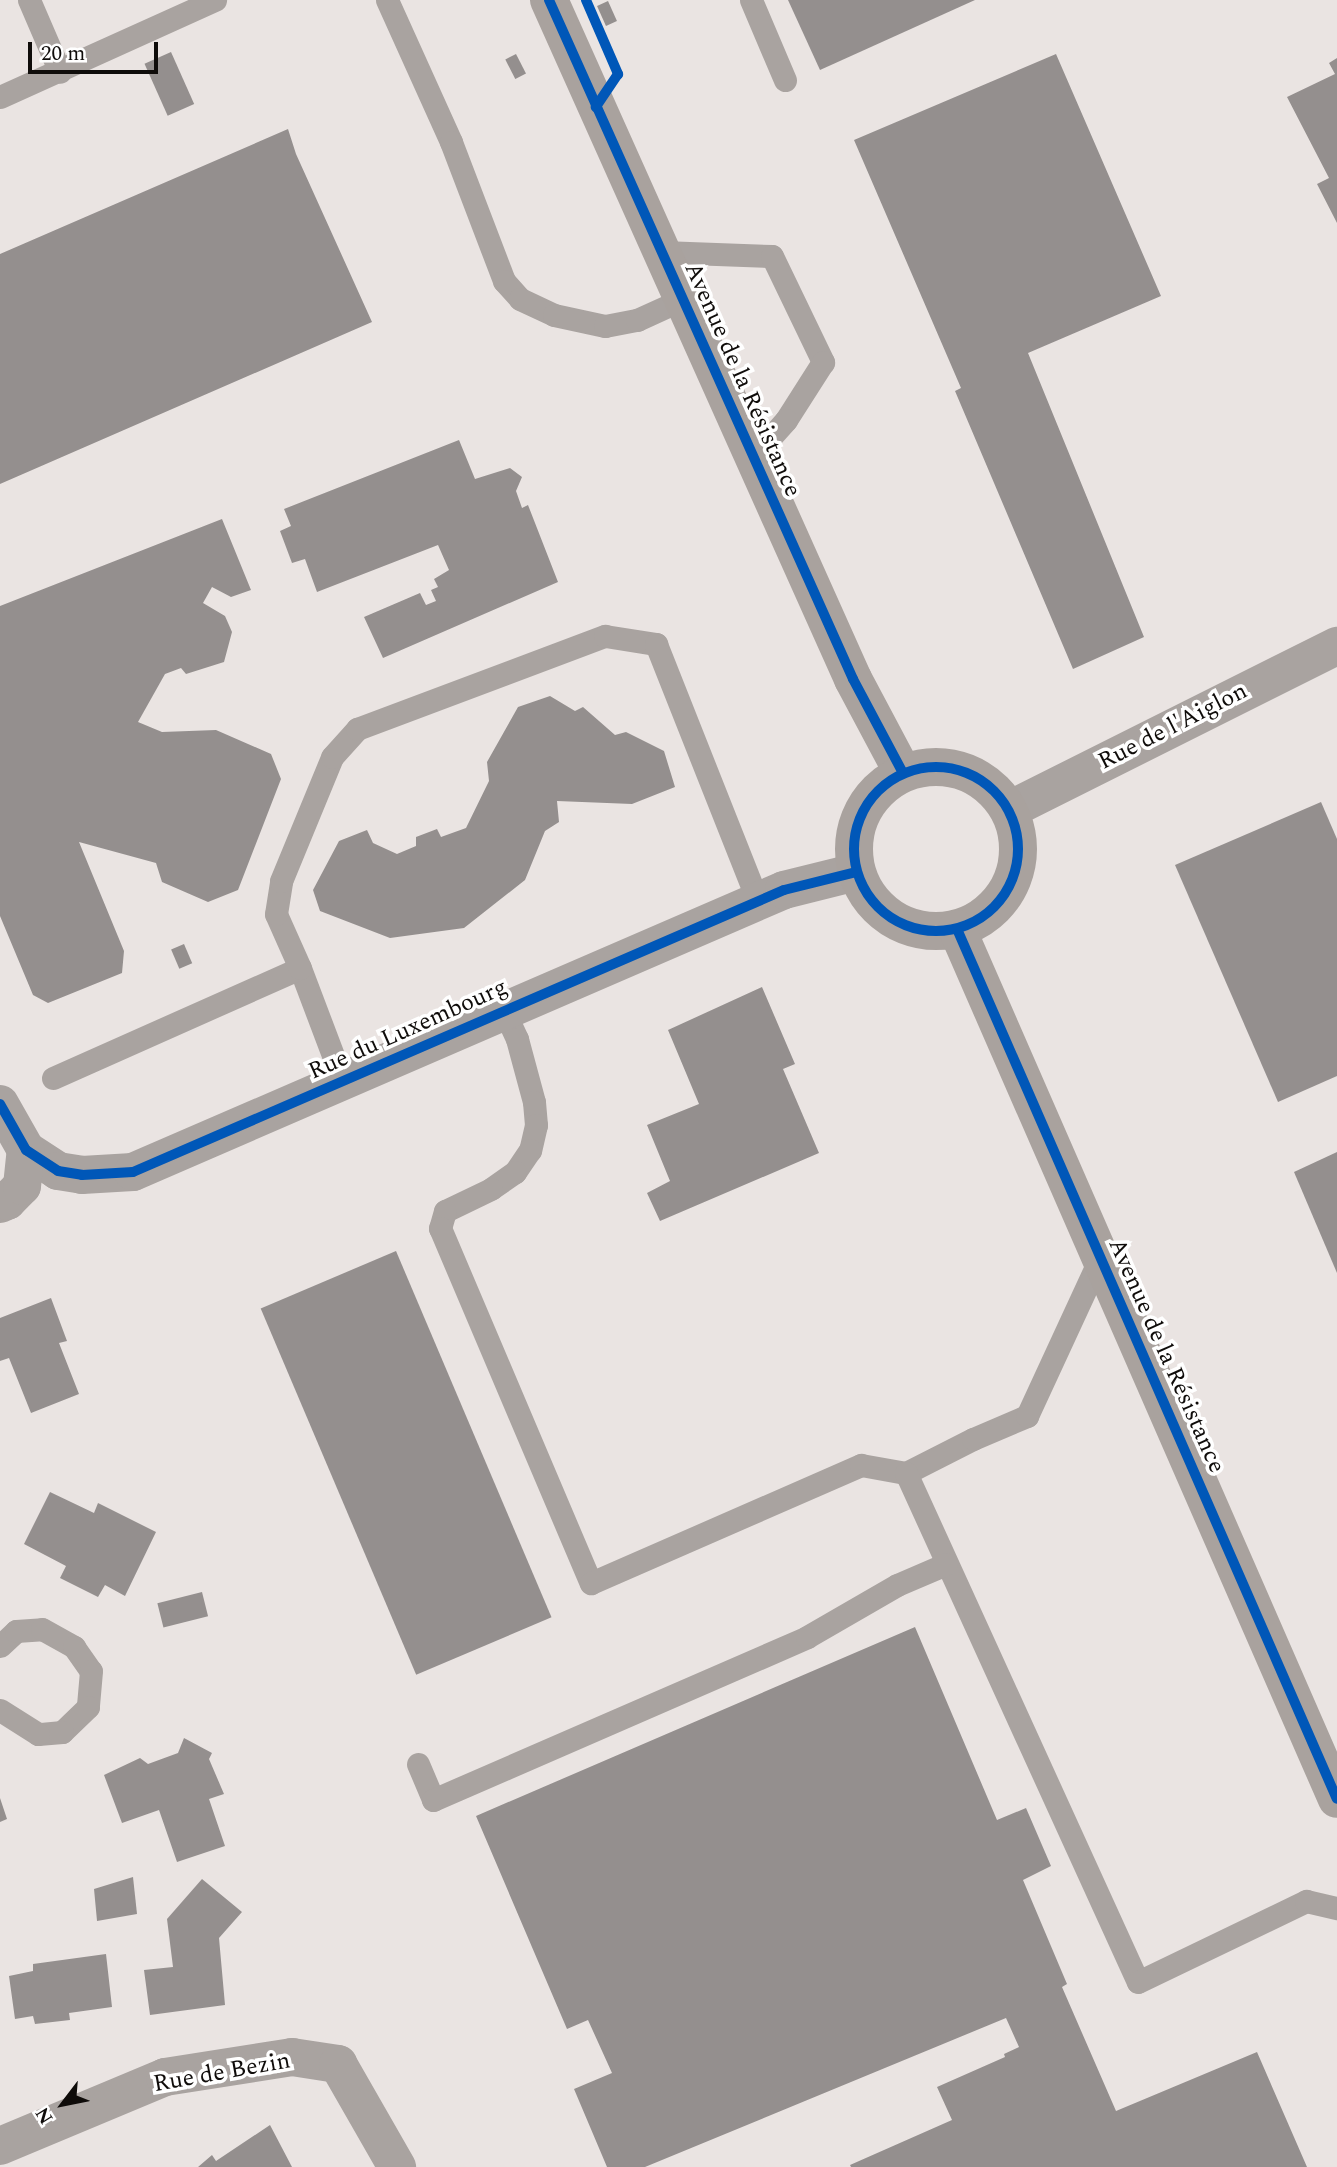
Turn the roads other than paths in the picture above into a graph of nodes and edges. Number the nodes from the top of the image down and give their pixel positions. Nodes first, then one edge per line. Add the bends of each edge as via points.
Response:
1 (29, 0) edge
2 (215, 0) edge
3 (387, 0) edge
4 (549, 0) edge
5 (751, 0) edge
6 (60, 72) junction
7 (785, 80) dead end
8 (0, 97) edge
9 (662, 252) junction
10 (683, 299) junction
11 (753, 457) junction
12 (1337, 646) edge
13 (903, 773) junction
14 (1009, 810) junction
15 (856, 872) junction
16 (758, 901) junction
17 (957, 929) junction
18 (300, 968) junction
19 (504, 1011) junction
20 (52, 1078) dead end
21 (343, 1082) junction
22 (0, 1104) edge
23 (26, 1150) junction
24 (0, 1204) edge
25 (1100, 1258) junction
26 (906, 1473) junction
27 (946, 1564) junction
28 (0, 1646) edge
29 (0, 1710) edge
30 (418, 1764) dead end
31 (1337, 1799) edge
32 (1337, 1908) edge
33 (0, 2146) edge
34 (397, 2167) edge

1 - 6 lane
2 - 6 lane
3 - 10 lane via 451,142 504,282 520,299 554,315 606,326 637,320
4 - 9 main road, Avenue de la Résistance
5 - 7 lane
6 - 8 lane
9 - 10 main road, Avenue de la Résistance
9 - 11 lane via 772,256 823,362 786,420
10 - 11 main road, Avenue de la Résistance
11 - 13 main road, Avenue de la Résistance via 853,679
12 - 14 street, Rue de l'Aiglon
13 - 14 main road via 951,767 994,790
13 - 15 main road via 878,790 861,814 854,842
14 - 17 main road via 1018,858 1012,882 999,903 980,919
15 - 16 street, Rue du Luxembourg
15 - 17 main road via 872,900 895,921 926,931
16 - 18 lane via 656,644 605,636 357,729 332,757 281,881 276,914
16 - 19 street, Rue du Luxembourg
17 - 25 main road, Avenue de la Résistance
18 - 20 lane
18 - 21 lane
19 - 21 street, Rue du Luxembourg
19 - 26 lane via 517,1039 534,1102 536,1125 530,1150 514,1172 491,1189 445,1211 440,1228 591,1583 860,1465
21 - 23 street, Rue du Luxembourg via 133,1172 82,1175 58,1171
22 - 23 street, Rue du Luxembourg
23 - 24 street via 22,1186
25 - 26 lane via 1027,1416
25 - 31 main road, Avenue de la Résistance
26 - 27 lane
27 - 30 lane via 897,1585 807,1637 433,1800
27 - 32 lane via 1138,1982 1306,1901
28 - 29 lane via 16,1630 43,1629 74,1647 91,1671 88,1707 62,1732 38,1734
33 - 34 street, Rue de Bezin via 165,2077 292,2057 338,2064

